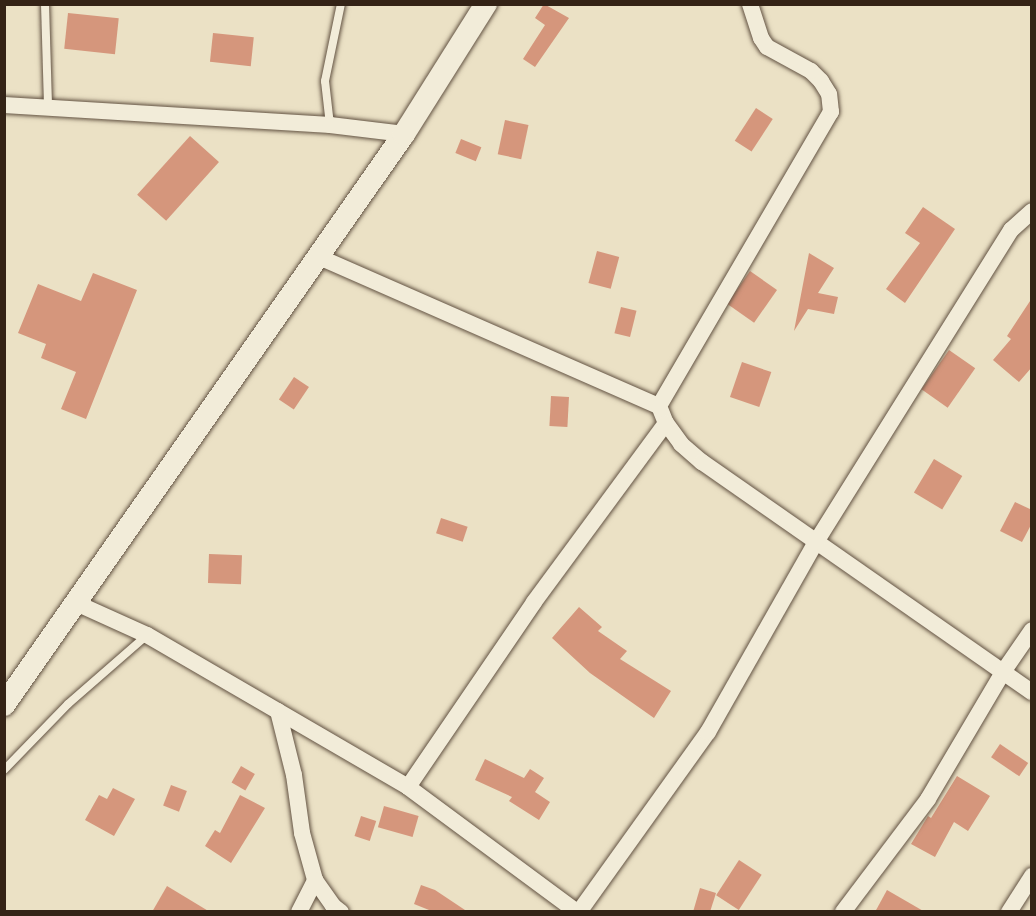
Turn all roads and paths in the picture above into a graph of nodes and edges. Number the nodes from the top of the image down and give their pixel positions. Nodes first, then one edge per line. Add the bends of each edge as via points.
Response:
1 (45, 4) edge
2 (341, 4) edge
3 (750, 4) edge
4 (477, 10) edge
5 (4, 105) edge
6 (48, 109) junction
7 (330, 125) junction
8 (404, 134) junction
9 (1032, 211) edge
10 (320, 257) junction
11 (659, 406) junction
12 (666, 423) junction
13 (816, 542) junction
14 (76, 603) junction
15 (1032, 630) edge
16 (147, 635) junction
17 (1003, 672) junction
18 (1032, 692) edge
19 (4, 705) edge
20 (278, 711) junction
21 (4, 770) edge
22 (408, 787) junction
23 (1032, 876) edge
24 (315, 880) junction
25 (299, 912) edge
26 (342, 912) edge
27 (578, 912) edge
28 (843, 912) edge
29 (1009, 912) edge

1 - 6 lane
2 - 7 lane via 325,81
3 - 11 street via 760,38 767,47 811,71 821,81 829,94 831,112
4 - 8 main road
5 - 6 street
6 - 7 street
7 - 8 street
8 - 10 main road
9 - 13 street via 1011,230
10 - 11 street
10 - 14 main road
11 - 12 street
12 - 13 street via 681,444 702,462
12 - 22 street via 534,602
13 - 17 street
13 - 27 street via 708,732
14 - 16 street
14 - 19 main road
15 - 17 street
16 - 20 street
16 - 21 lane via 68,704
17 - 18 street
17 - 28 street via 928,799
20 - 22 street
20 - 24 street
22 - 27 street
23 - 29 street
24 - 25 street
24 - 26 street via 333,906

